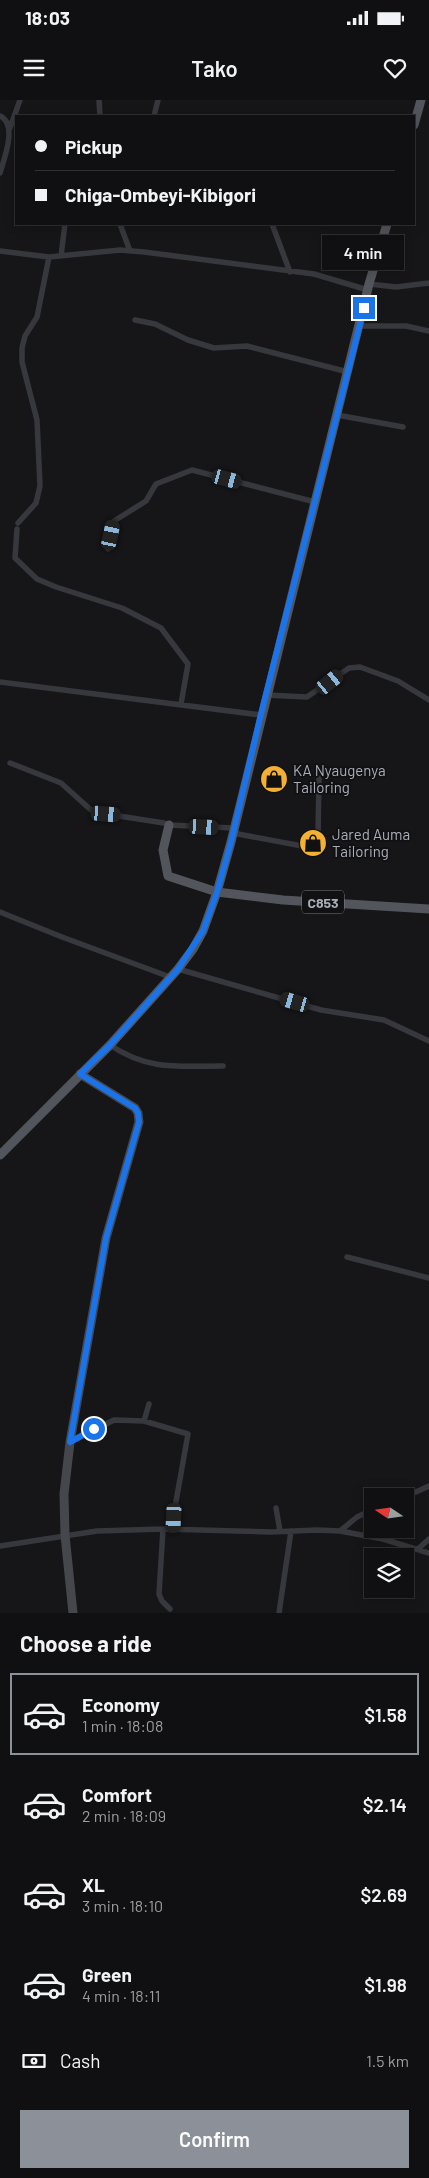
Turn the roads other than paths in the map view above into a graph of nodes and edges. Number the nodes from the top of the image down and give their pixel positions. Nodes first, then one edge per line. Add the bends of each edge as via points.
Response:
1 (20, 100) edge
2 (99, 100) edge
3 (158, 100) edge
4 (421, 100) edge
5 (15, 115) edge
6 (100, 115) edge
7 (154, 115) edge
8 (0, 116) edge
9 (14, 119) edge
10 (415, 122) edge
11 (10, 129) junction
12 (0, 173) edge
13 (65, 225) edge
14 (120, 225) edge
15 (272, 225) edge
16 (387, 225) edge
17 (0, 251) edge
18 (130, 251) junction
19 (61, 256) junction
20 (50, 257) junction
21 (290, 272) junction
22 (429, 283) edge
23 (369, 287) junction
24 (135, 320) dead end
25 (360, 326) junction
26 (429, 331) edge
27 (348, 372) junction
28 (337, 414) junction
29 (403, 427) dead end
30 (315, 502) junction
31 (108, 549) dead end
32 (0, 682) edge
33 (266, 695) junction
34 (429, 700) edge
35 (181, 704) junction
36 (261, 714) junction
37 (10, 763) dead end
38 (319, 778) dead end
39 (168, 826) junction
40 (234, 830) junction
41 (217, 892) junction
42 (429, 909) edge
43 (0, 912) edge
44 (178, 969) junction
45 (170, 977) junction
46 (429, 1041) edge
47 (110, 1045) junction
48 (223, 1066) dead end
49 (80, 1074) junction
50 (0, 1155) edge
51 (347, 1257) dead end
52 (429, 1278) edge
53 (149, 1404) dead end
54 (144, 1421) junction
55 (70, 1442) junction
56 (429, 1486) edge
57 (414, 1493) edge
58 (276, 1508) dead end
59 (364, 1513) edge
60 (163, 1529) junction
61 (174, 1529) junction
62 (280, 1531) junction
63 (291, 1531) junction
64 (340, 1531) junction
65 (65, 1535) junction
66 (429, 1539) edge
67 (0, 1546) edge
68 (418, 1549) junction
69 (429, 1553) edge
70 (170, 1609) dead end
71 (72, 1613) edge
72 (279, 1613) edge

1 - 5 street
2 - 6 street
3 - 7 street
4 - 10 main road
8 - 11 street
9 - 11 street
11 - 12 street
13 - 19 street
14 - 18 street
15 - 21 street
16 - 23 main road
17 - 20 street
18 - 19 street
18 - 21 street
19 - 20 street
20 - 35 street via 37,317 25,336 22,348 22,362 37,420 40,486 36,502 18,526 15,558 37,579 122,608 161,628 188,664
21 - 23 street via 314,274
22 - 23 street
23 - 25 main road
24 - 27 street via 155,324 214,348 249,347
25 - 26 street via 406,326
25 - 27 main road
27 - 28 main road
28 - 29 street
28 - 30 main road
30 - 31 street via 192,470 156,484 146,501 114,521
30 - 33 main road
32 - 35 street
33 - 34 street via 307,697 349,668 360,667 398,681
33 - 36 main road
35 - 36 street
36 - 40 main road
37 - 39 street via 61,783 91,810
38 - 40 street via 318,836 313,848 238,834
39 - 40 street
39 - 41 main road via 163,850 168,876
40 - 41 main road
41 - 42 main road, C853 via 283,900
41 - 44 main road via 203,931
43 - 45 street
44 - 45 main road
44 - 46 street via 321,1010 384,1020
45 - 47 main road
47 - 48 street via 128,1057 146,1063
47 - 49 main road
49 - 50 main road
49 - 55 street via 135,1108 139,1122 106,1238
51 - 52 street
53 - 54 street
54 - 55 street via 116,1420
54 - 61 street via 188,1434
55 - 65 street via 64,1494
56 - 57 street
58 - 62 street
59 - 64 street
60 - 61 street
60 - 65 street
60 - 70 street via 159,1594
61 - 62 street
62 - 63 street
63 - 64 street
63 - 72 street
64 - 68 street
65 - 67 street
65 - 71 street
66 - 68 street
68 - 69 street

